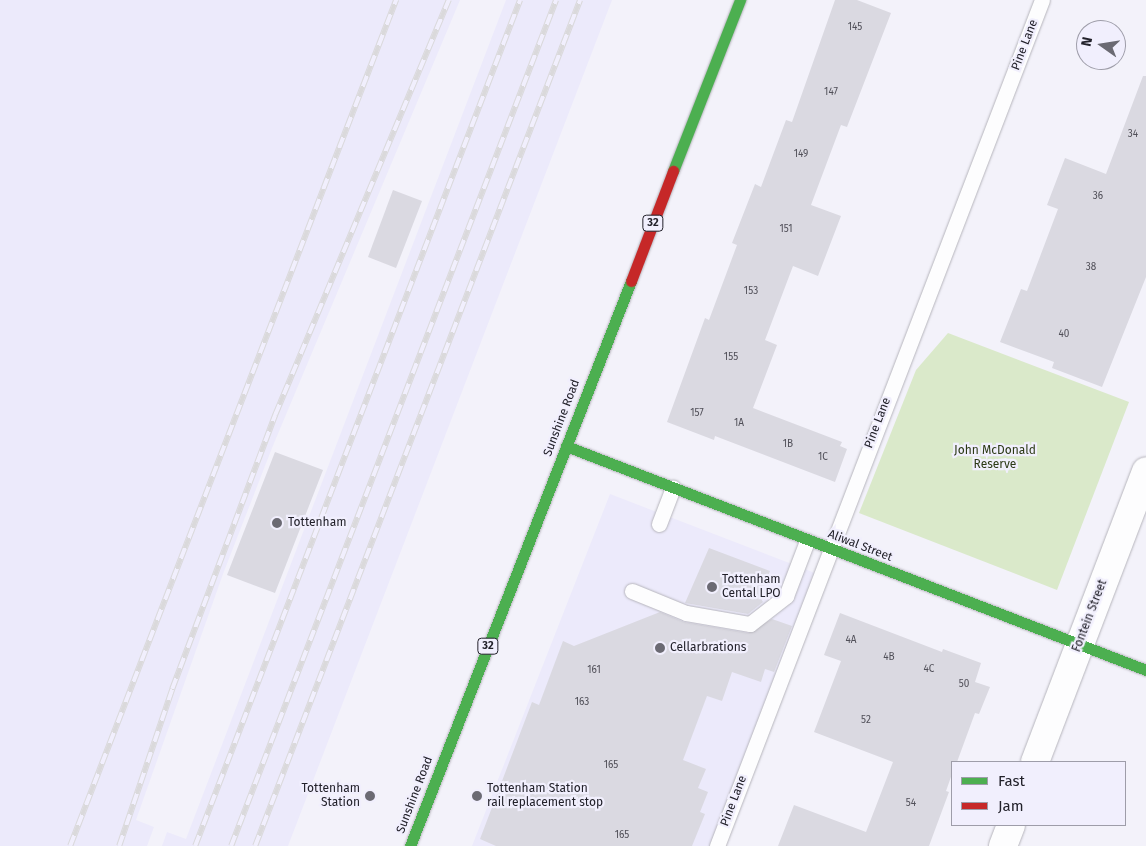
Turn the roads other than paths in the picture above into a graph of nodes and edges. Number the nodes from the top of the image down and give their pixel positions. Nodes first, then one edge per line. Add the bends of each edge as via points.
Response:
1 (740, 0) edge
2 (1042, 0) edge
3 (566, 446) junction
4 (1146, 471) edge
5 (673, 488) junction
6 (659, 524) dead end
7 (808, 541) junction
8 (829, 550) junction
9 (632, 592) dead end
10 (1080, 644) junction
11 (1146, 670) edge
12 (1035, 761) edge
13 (1011, 826) edge
14 (410, 846) edge
15 (717, 846) edge
16 (1003, 846) edge

1 - 3 main road, Sunshine Road / 32
2 - 8 lane, Pine Lane
3 - 5 main road, Aliwal Street
3 - 14 main road, Sunshine Road / 32
4 - 10 street, Fontein Street
5 - 6 lane
5 - 7 main road, Aliwal Street
7 - 8 main road, Aliwal Street
7 - 9 lane via 786,596 750,624 686,613
8 - 10 main road, Aliwal Street
8 - 15 lane, Pine Lane
10 - 11 main road, Aliwal Street
10 - 12 street, Fontein Street
13 - 16 street

